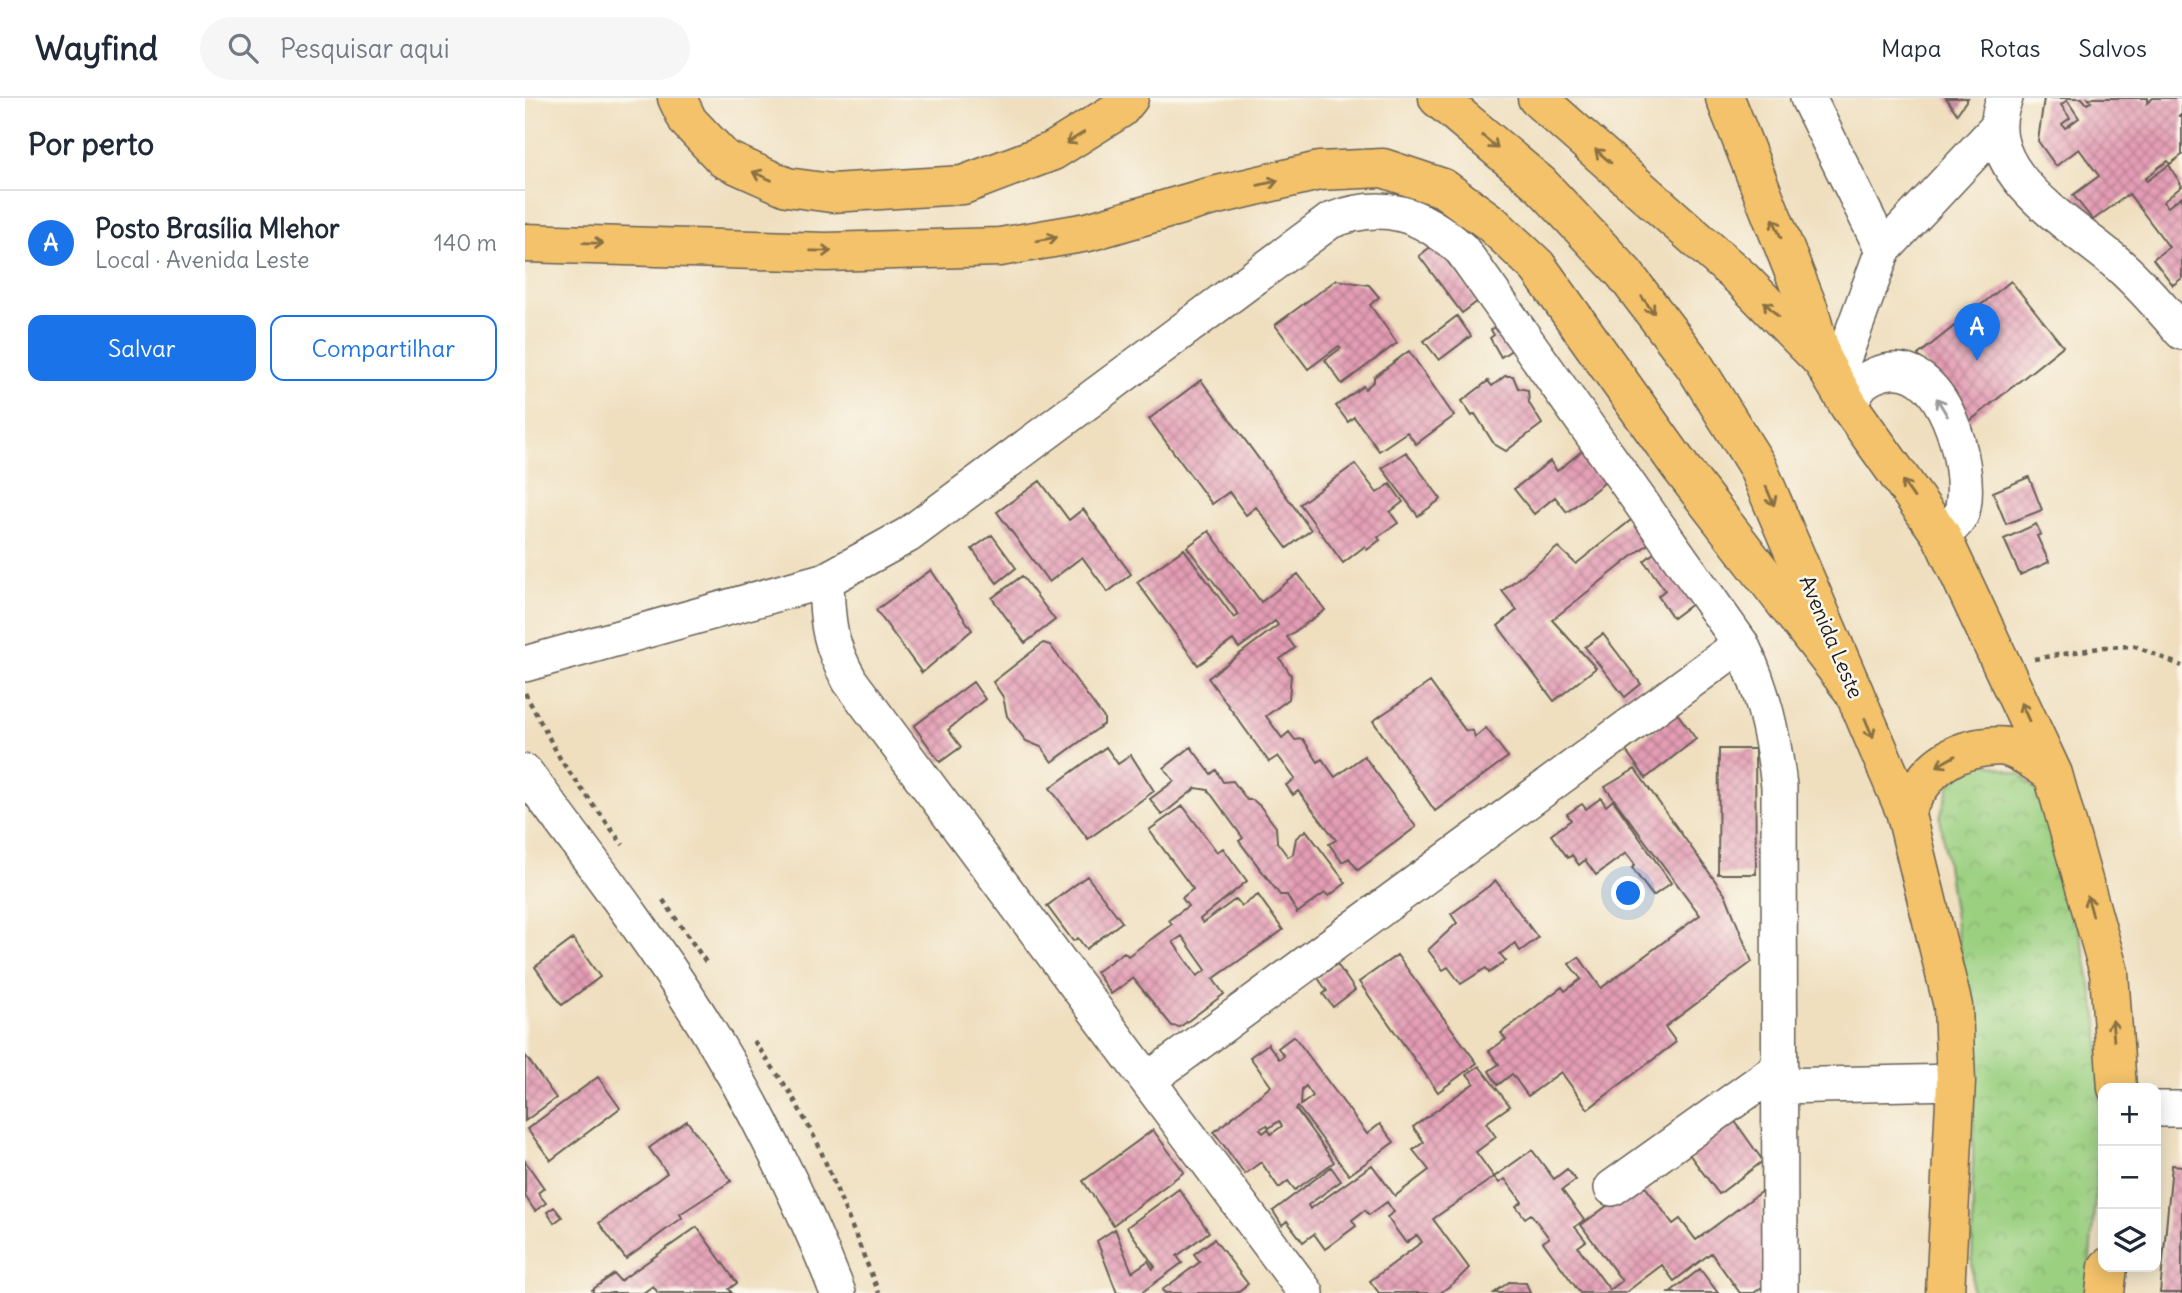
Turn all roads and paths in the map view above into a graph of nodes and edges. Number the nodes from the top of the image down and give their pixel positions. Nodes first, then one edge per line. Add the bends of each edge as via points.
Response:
1 (677, 98) edge
2 (1129, 98) edge
3 (1438, 98) edge
4 (1537, 98) edge
5 (1725, 98) edge
6 (1808, 98) edge
7 (2001, 113) edge
8 (525, 243) edge
9 (1882, 250) junction
10 (2182, 332) edge
11 (1835, 383) junction
12 (1941, 535) junction
13 (826, 580) junction
14 (1741, 644) junction
15 (525, 664) edge
16 (2004, 664) junction
17 (2182, 666) edge
18 (1854, 692) junction
19 (525, 772) edge
20 (2053, 774) junction
21 (1905, 811) junction
22 (1777, 1078) junction
23 (1148, 1080) junction
24 (1956, 1082) junction
25 (2117, 1083) edge
26 (2161, 1109) edge
27 (2182, 1110) edge
28 (1612, 1188) dead end
29 (2107, 1272) edge
30 (838, 1293) edge
31 (1306, 1293) edge
32 (1780, 1293) edge
33 (1945, 1293) edge
34 (2105, 1293) edge

2 -> 1 main road via 1120,110 1053,151 963,185 831,193 787,187 724,159 688,121
3 -> 18 main road, Avenida Leste via 1540,184 1624,273 1694,365 1758,466
11 -> 4 main road via 1742,279
11 -> 5 main road
6 - 9 street
7 - 9 street
7 - 10 street via 2007,164 2029,192 2122,267
8 -> 18 main road via 826,251 1000,247 1088,232 1319,171 1383,168 1443,188 1491,223 1537,266 1681,468
9 - 11 street
12 -> 11 main road
12 -> 11 street via 1955,525 1963,508 1962,457 1954,427 1935,394 1898,369 1872,375 1857,386
12 - 16 main road
13 - 14 street via 908,535 1301,240 1330,221 1370,210 1403,213 1439,229 1462,250
13 - 15 street
13 - 23 street via 833,650 850,681
14 - 22 street via 1772,731 1779,786
14 - 23 street
16 - 17 path via 2134,646
20 -> 16 main road
18 -> 21 main road, Avenida Leste
19 - 30 street via 638,924 698,1014 750,1104
20 -> 21 main road via 2006,747 1973,750 1950,756 1933,768
25 -> 20 main road via 2109,972
21 - 24 main road, Avenida Leste via 1953,1006
22 - 24 street
22 - 28 street
22 - 32 street
23 - 31 street
24 - 33 main road, Avenida Leste
26 - 27 street
29 - 34 main road

